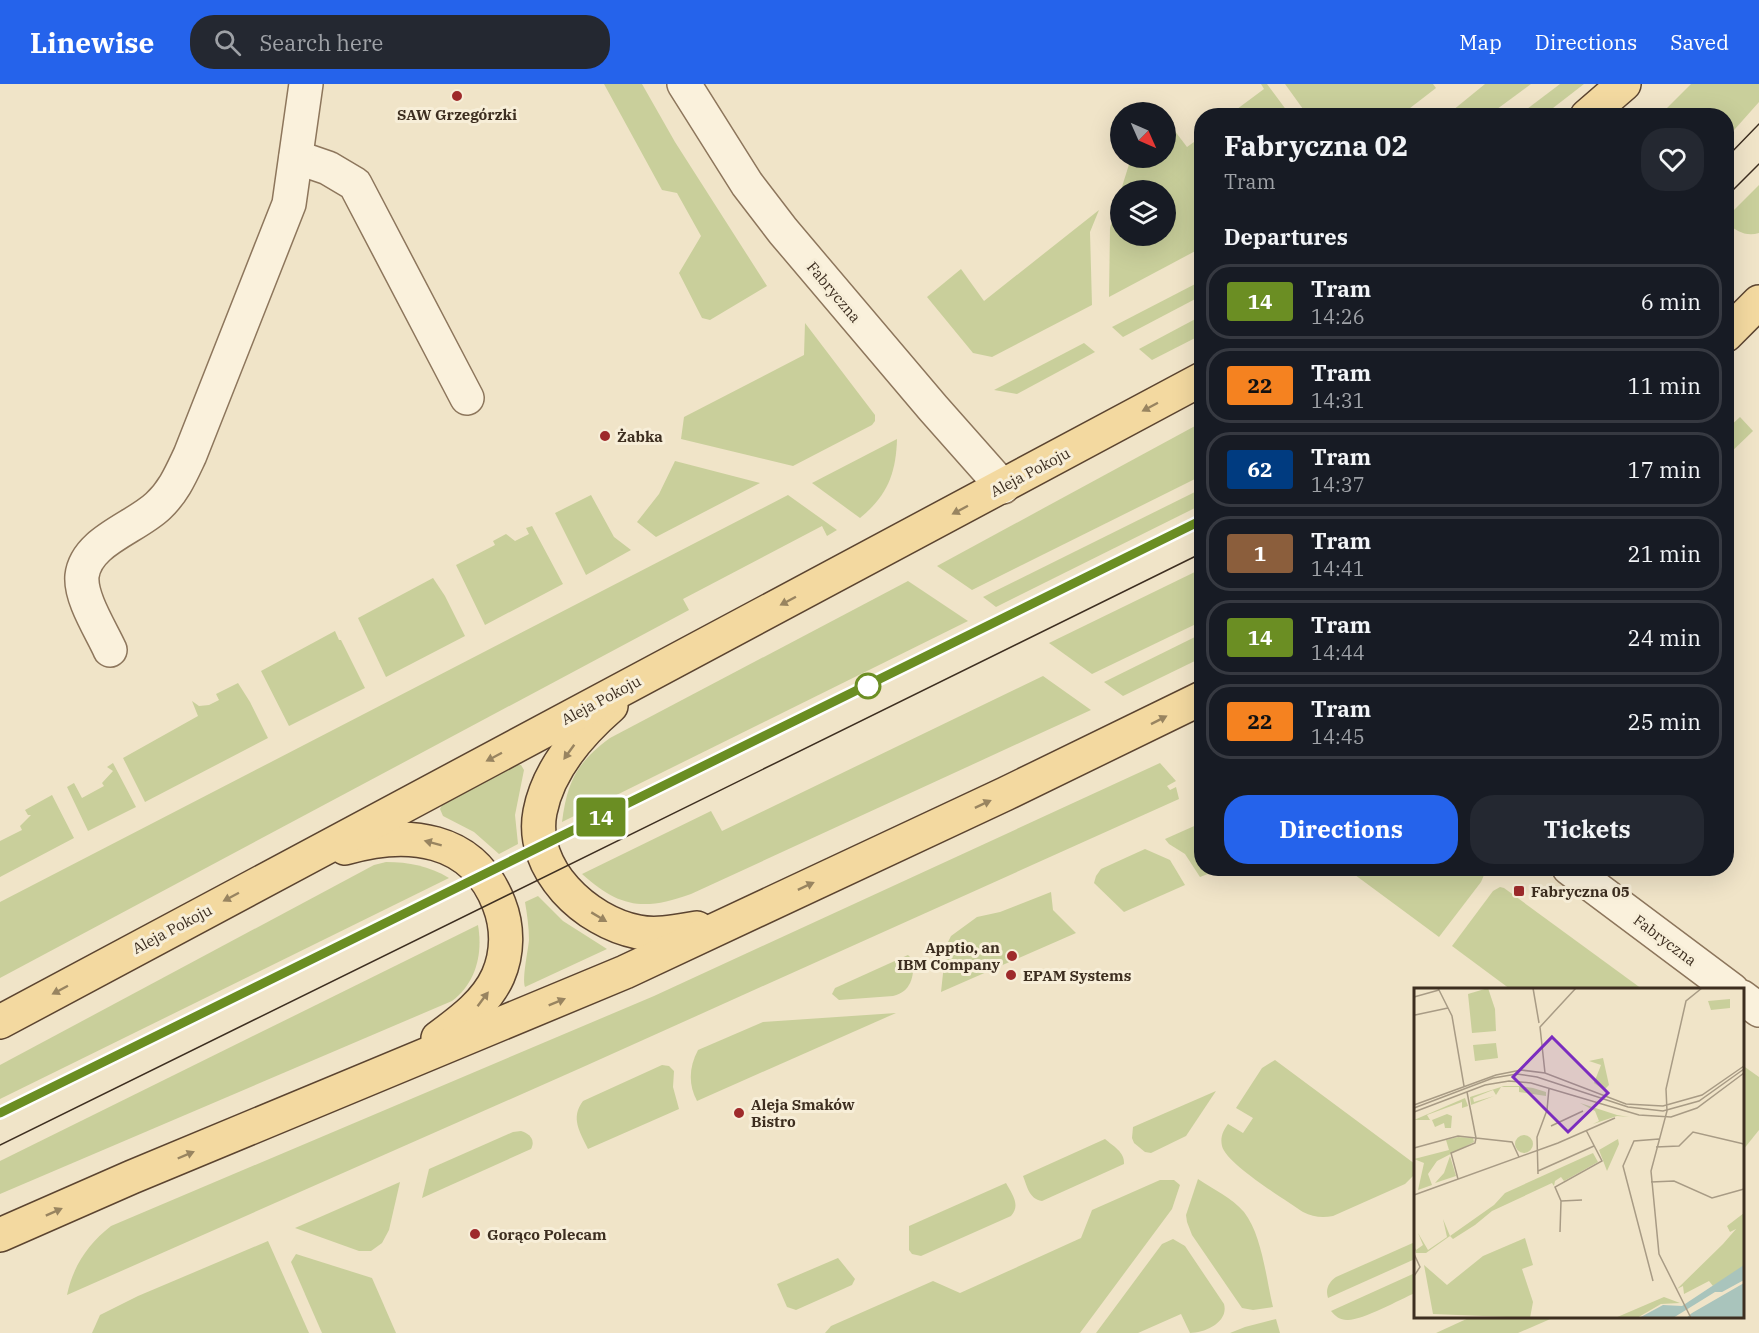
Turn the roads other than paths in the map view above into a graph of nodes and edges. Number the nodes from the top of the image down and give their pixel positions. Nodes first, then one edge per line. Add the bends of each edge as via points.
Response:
1 (306, 84) edge
2 (684, 84) edge
3 (1624, 84) edge
4 (1596, 108) edge
5 (296, 158) junction
6 (1759, 302) edge
7 (1734, 327) edge
8 (1194, 383) edge
9 (466, 398) dead end
10 (1003, 487) junction
11 (110, 650) dead end
12 (657, 670) junction
13 (1194, 702) edge
14 (283, 869) junction
15 (1580, 876) edge
16 (753, 911) junction
17 (1729, 988) edge
18 (1744, 998) edge
19 (1759, 1010) edge
20 (0, 1022) edge
21 (366, 1079) junction
22 (0, 1235) edge

1 - 5 street
2 - 10 street, Fabryczna via 747,184 777,223
3 - 4 main road
5 - 9 street via 328,168 355,184
5 - 11 street via 289,204 175,487 147,516 94,550 84,567 86,598
6 - 7 main road
8 -> 10 main road, Aleja Pokoju
10 -> 12 main road, Aleja Pokoju
12 -> 14 main road, Aleja Pokoju
12 -> 16 main road via 594,721 558,768 540,812 543,853 553,872 591,913 641,933 704,926
16 -> 13 main road via 1005,795
14 -> 20 main road, Aleja Pokoju
21 -> 14 main road via 436,1040 475,1009 487,993 498,977 506,944 497,899 483,874 463,856 438,843 418,839 358,844
15 - 17 street, Fabryczna
21 -> 16 main road via 574,994
18 - 19 street
22 -> 21 main road

